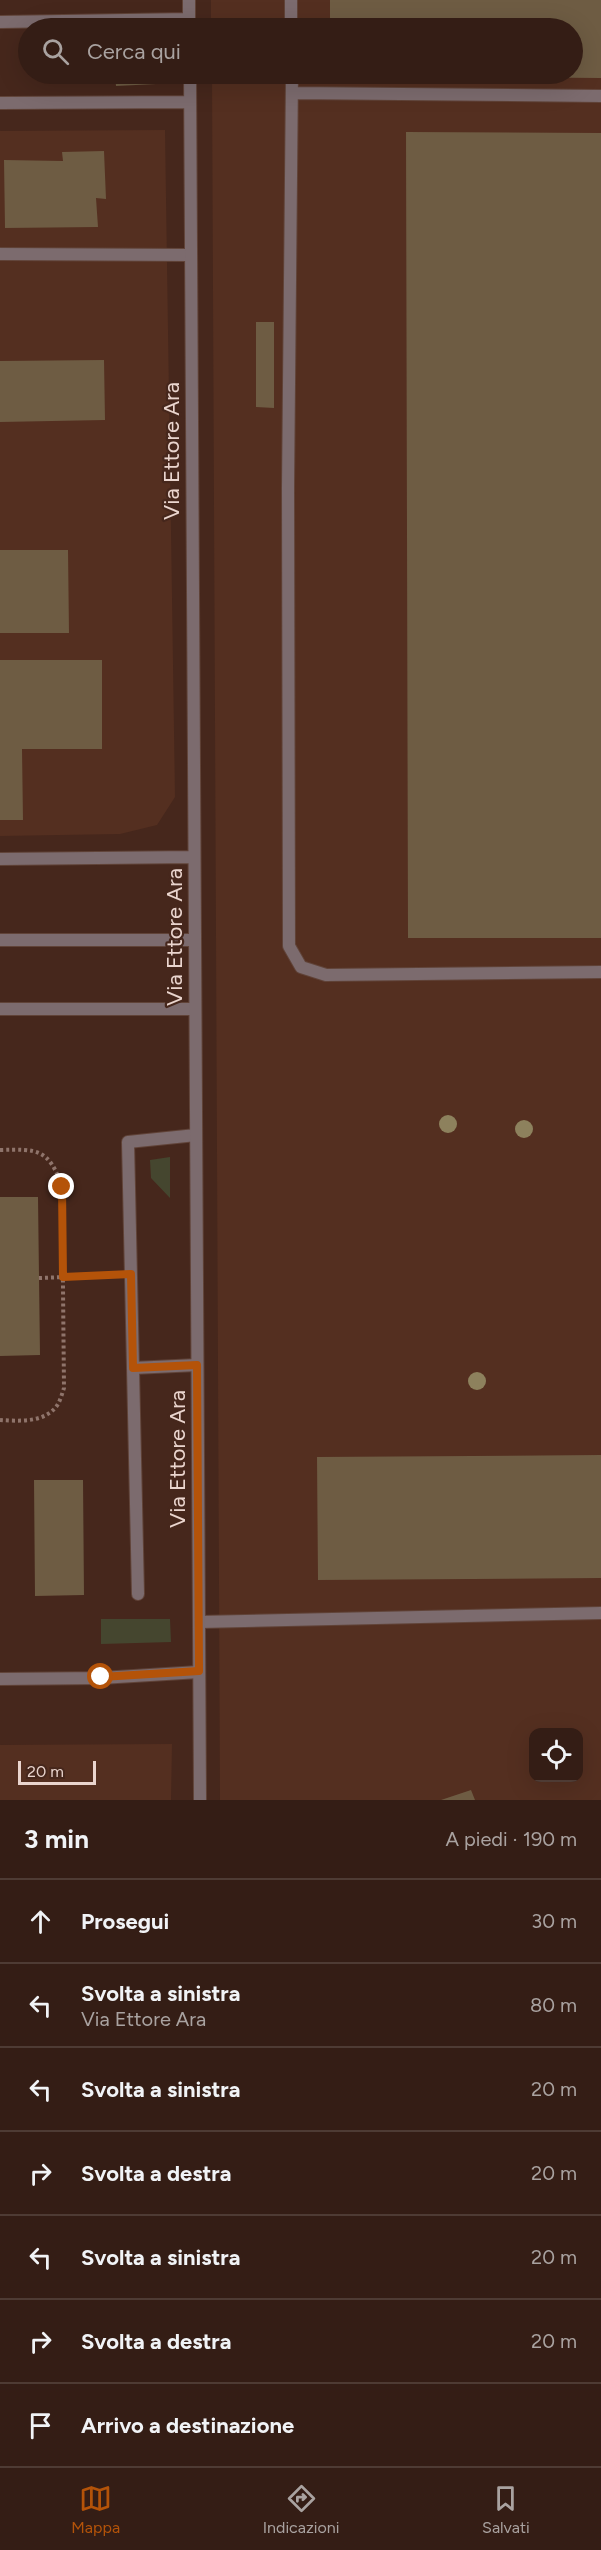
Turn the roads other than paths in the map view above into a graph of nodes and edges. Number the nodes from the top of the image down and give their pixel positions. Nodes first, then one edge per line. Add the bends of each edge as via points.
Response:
1 (189, 0) edge
2 (291, 0) edge
3 (189, 18) edge
4 (291, 18) edge
5 (0, 22) edge
6 (18, 22) edge
7 (190, 84) edge
8 (292, 84) edge
9 (292, 93) junction
10 (601, 96) edge
11 (190, 102) junction
12 (0, 103) edge
13 (0, 254) edge
14 (190, 255) junction
15 (194, 857) junction
16 (0, 859) edge
17 (0, 940) edge
18 (195, 940) junction
19 (601, 972) edge
20 (0, 1009) edge
21 (195, 1009) junction
22 (196, 1135) junction
23 (197, 1365) junction
24 (133, 1368) junction
25 (138, 1594) dead end
26 (601, 1613) edge
27 (199, 1622) junction
28 (199, 1671) junction
29 (0, 1679) edge
30 (200, 1800) edge

1 - 3 street
2 - 4 street
5 - 6 street
7 - 11 street, Via Ettore Ara
8 - 9 street
9 - 10 street
9 - 19 street via 289,946 301,967 326,975
11 - 12 street
11 - 14 street, Via Ettore Ara
13 - 14 street
14 - 15 street, Via Ettore Ara
15 - 16 street
15 - 18 street, Via Ettore Ara
17 - 18 street
18 - 21 street, Via Ettore Ara
20 - 21 street
21 - 22 street, Via Ettore Ara
22 - 23 street, Via Ettore Ara
22 - 24 street via 128,1142
23 - 24 street
23 - 27 street, Via Ettore Ara
24 - 25 street
26 - 27 street
27 - 28 street, Via Ettore Ara
28 - 29 street
28 - 30 street, Via Ettore Ara

